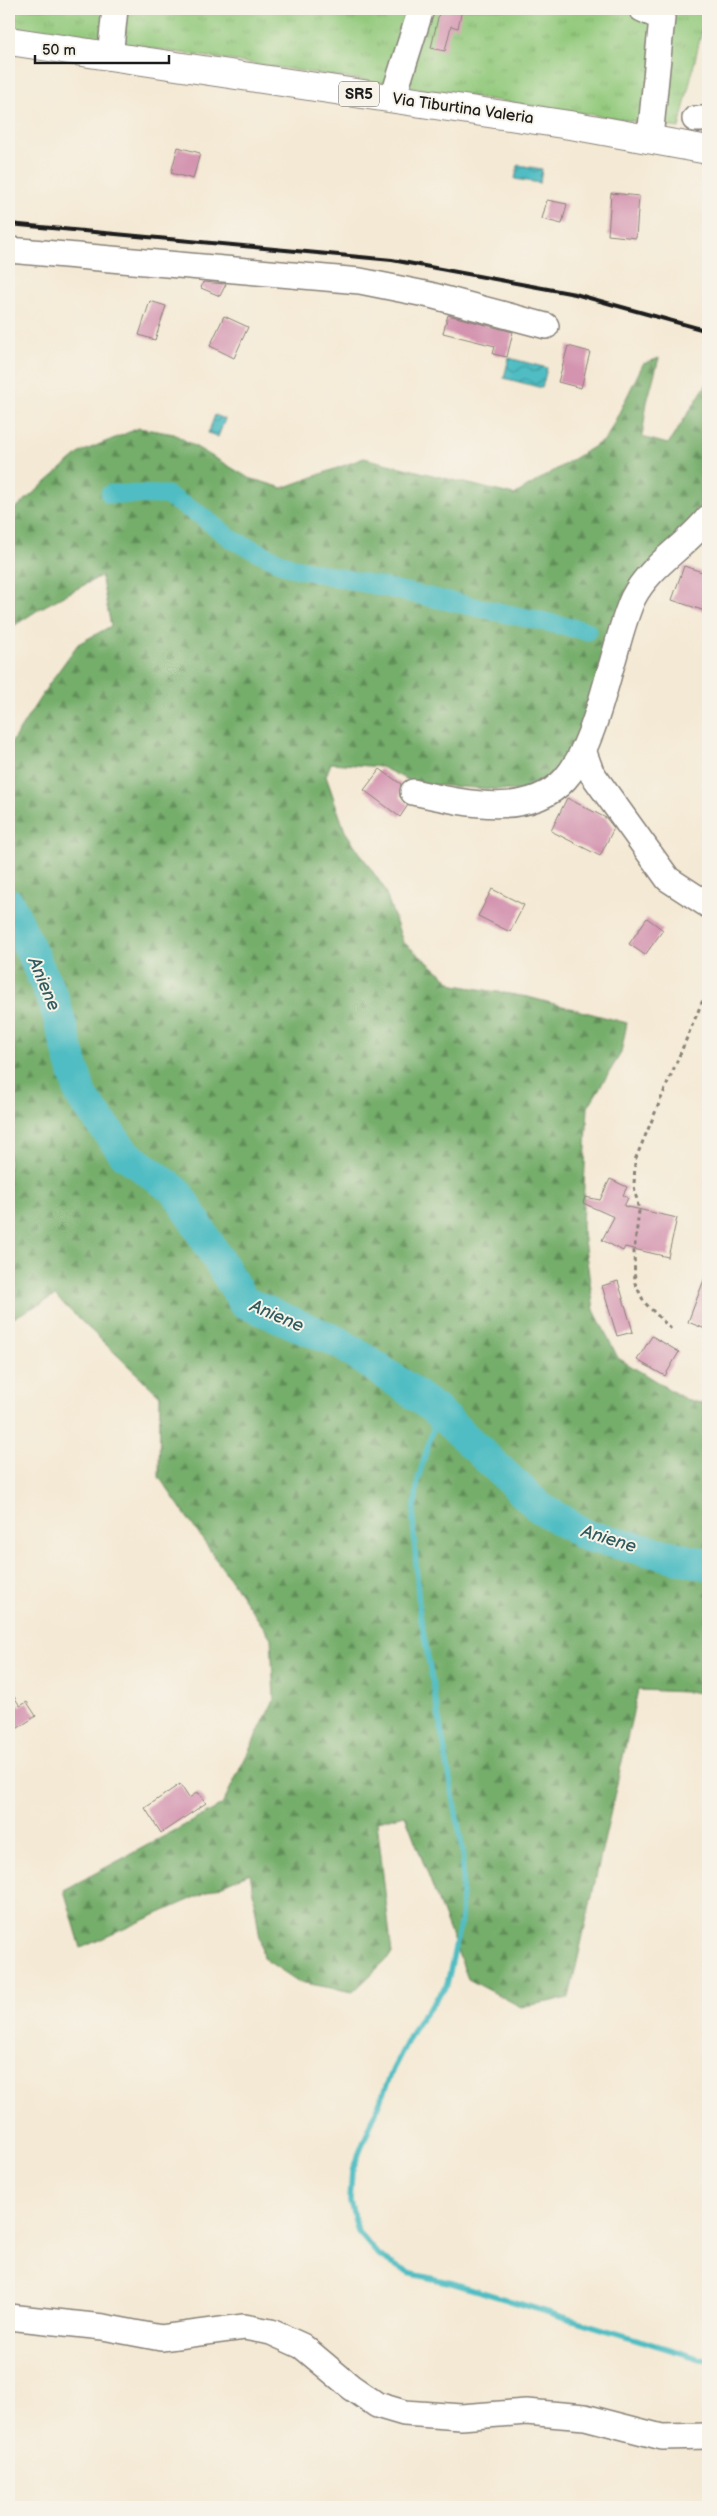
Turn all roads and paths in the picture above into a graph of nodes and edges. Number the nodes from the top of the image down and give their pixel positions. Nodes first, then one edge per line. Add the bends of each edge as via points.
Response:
1 (115, 9) edge
2 (405, 9) edge
3 (420, 9) edge
4 (642, 9) edge
5 (9, 41) edge
6 (110, 57) junction
7 (384, 98) junction
8 (650, 138) junction
9 (708, 150) edge
10 (9, 250) edge
11 (546, 326) dead end
12 (708, 518) edge
13 (582, 750) junction
14 (413, 792) dead end
15 (708, 905) edge
16 (708, 988) edge
17 (671, 1329) dead end
18 (9, 2317) edge
19 (708, 2436) edge

1 - 6 street
2 - 7 street
3 - 7 street
4 - 8 street via 662,18
5 - 6 main road, Via Tiburtina Valeria / SR5
6 - 7 main road, Via Tiburtina Valeria / SR5
7 - 8 main road, Via Tiburtina Valeria / SR5
8 - 9 main road, Via Tiburtina Valeria / SR5
10 - 11 street via 360,281 430,295
12 - 13 street via 656,568 634,597
13 - 14 street via 563,781 525,800 482,804
13 - 15 street via 591,772 668,879
16 - 17 path via 635,1160 634,1186 639,1211 634,1252 635,1283 644,1302
18 - 19 street via 104,2327 161,2338 244,2327 271,2332 302,2346 376,2405 404,2413 461,2417 526,2412 585,2417 662,2437

